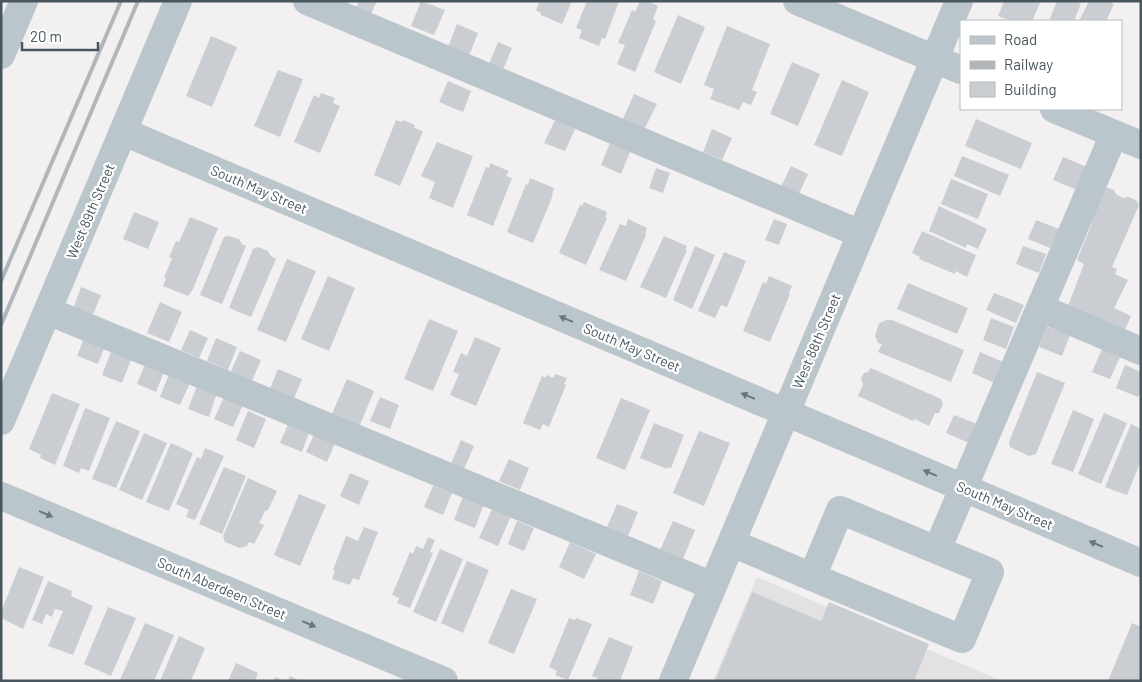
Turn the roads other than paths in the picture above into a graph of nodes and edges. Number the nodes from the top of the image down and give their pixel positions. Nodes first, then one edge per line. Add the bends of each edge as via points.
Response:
1 (24, 1) edge
2 (178, 1) edge
3 (307, 1) edge
4 (797, 1) edge
5 (959, 1) edge
6 (1, 55) edge
7 (934, 59) junction
8 (960, 70) edge
9 (1056, 110) edge
10 (124, 132) junction
11 (1114, 134) junction
12 (1141, 145) edge
13 (861, 234) junction
14 (1040, 308) junction
15 (48, 311) junction
16 (1141, 352) edge
17 (787, 413) junction
18 (1, 421) edge
19 (964, 488) junction
20 (1, 496) edge
21 (732, 543) junction
22 (937, 550) junction
23 (1141, 563) edge
24 (812, 577) junction
25 (714, 586) junction
26 (444, 681) edge
27 (673, 681) edge

1 - 6 street
2 - 10 street, West 89th Street
3 - 13 street
4 - 7 street
5 - 7 street, West 88th Street
7 - 8 street
7 - 13 street, West 88th Street
9 - 11 street
10 - 15 street, West 89th Street
17 -> 10 street, South May Street
11 - 12 street
11 - 14 street
13 - 17 street, West 88th Street
14 - 16 street
14 - 19 street
15 - 18 street, West 89th Street
15 - 25 street
19 -> 17 street, South May Street
17 - 21 street, West 88th Street
19 - 22 street
23 -> 19 street, South May Street
20 -> 26 street, South Aberdeen Street
21 - 24 street
21 - 25 street, West 88th Street
22 - 24 street via 840,510
22 - 24 street via 990,572 962,639
25 - 27 street, West 88th Street

